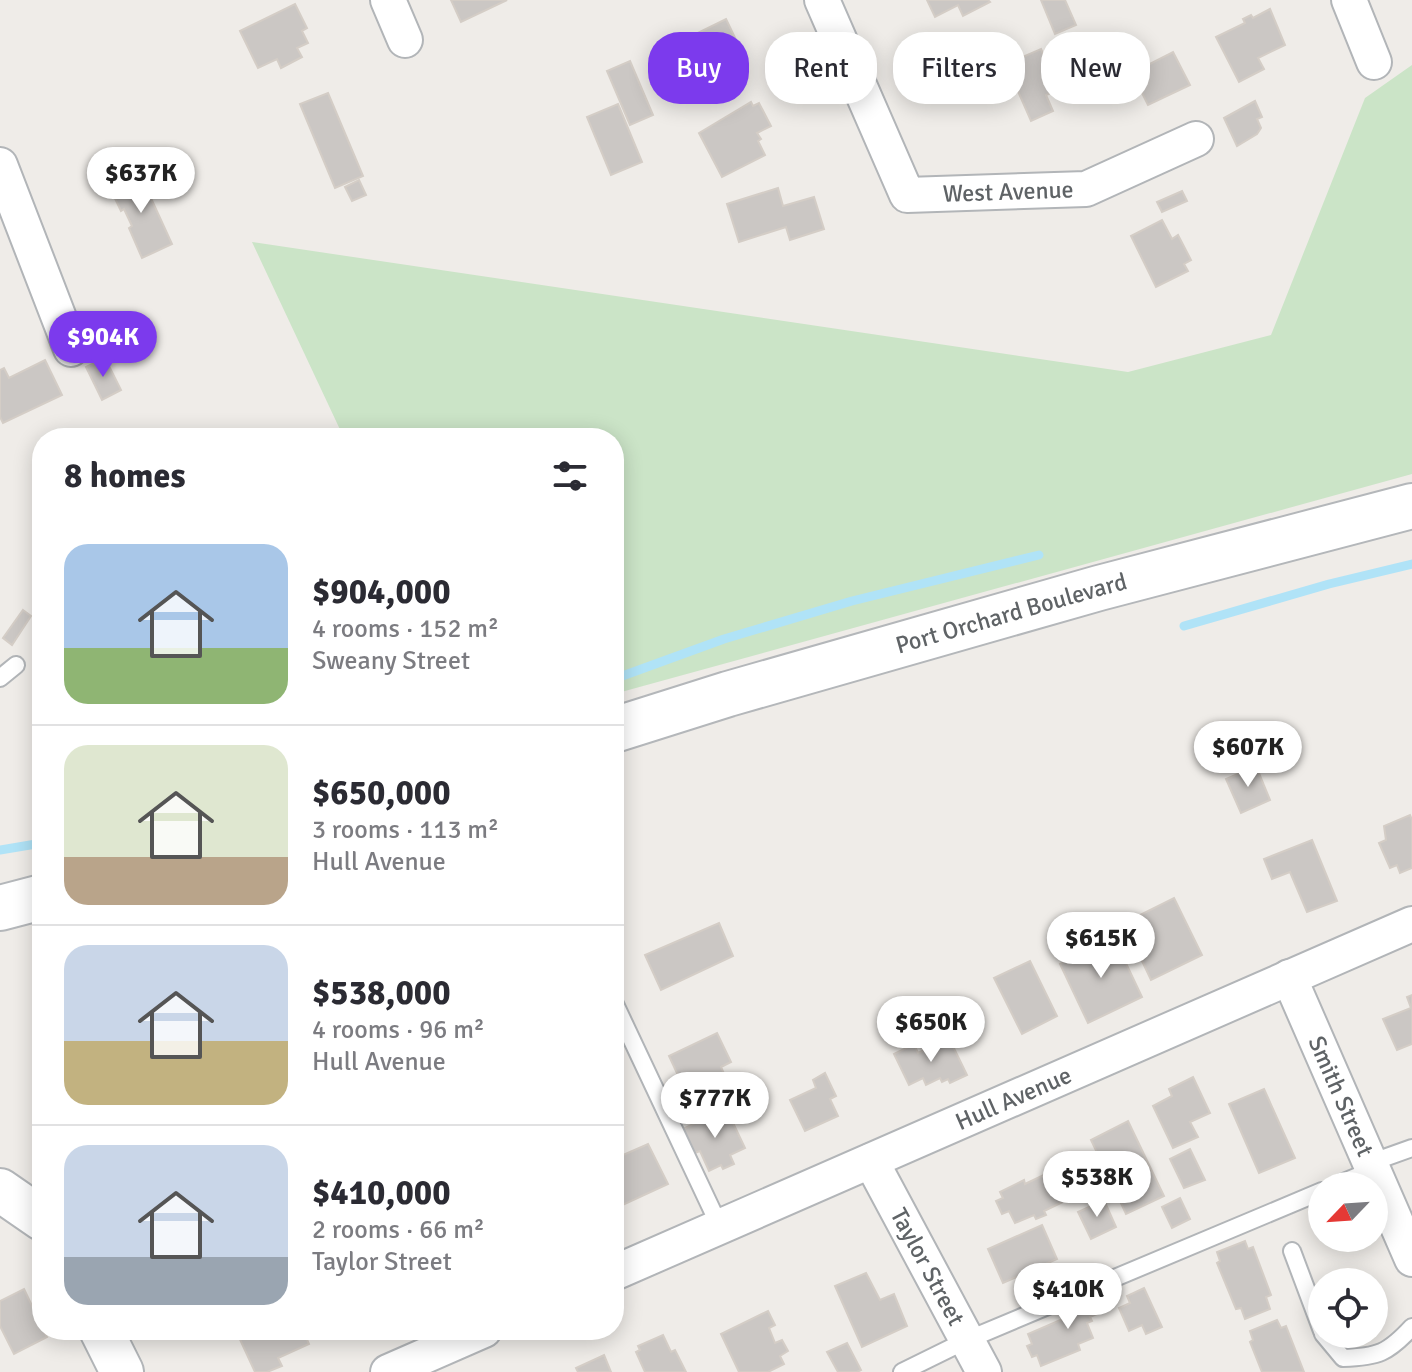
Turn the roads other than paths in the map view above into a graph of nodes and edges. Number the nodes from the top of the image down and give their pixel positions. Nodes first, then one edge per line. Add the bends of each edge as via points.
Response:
1 (388, 0) edge
2 (822, 0) edge
3 (1349, 0) edge
4 (405, 40) dead end
5 (1374, 62) dead end
6 (1196, 139) dead end
7 (0, 165) edge
8 (71, 349) dead end
9 (1412, 506) edge
10 (16, 665) dead end
11 (0, 678) edge
12 (624, 727) edge
13 (32, 900) edge
14 (0, 908) edge
15 (1412, 924) edge
16 (1289, 977) junction
17 (624, 1023) edge
18 (1412, 1148) edge
19 (871, 1161) junction
20 (1372, 1166) junction
21 (1361, 1172) edge
22 (0, 1190) edge
23 (1308, 1197) edge
24 (32, 1212) edge
25 (720, 1227) junction
26 (1292, 1251) dead end
27 (1412, 1259) edge
28 (624, 1269) edge
29 (1308, 1293) edge
30 (1412, 1327) edge
31 (106, 1340) edge
32 (461, 1340) edge
33 (967, 1340) junction
34 (1335, 1348) edge
35 (122, 1372) edge
36 (388, 1372) edge
37 (902, 1372) edge
38 (984, 1372) edge

1 - 4 street
2 - 6 street, West Avenue via 907,195 1086,189
3 - 5 street
7 - 8 street
9 - 12 main road, Port Orchard Boulevard via 1099,588
10 - 11 lane
13 - 14 main road
15 - 16 street, Hull Avenue
16 - 19 street, Hull Avenue
16 - 20 street, Smith Street
17 - 25 lane
18 - 20 lane
19 - 25 street, Hull Avenue
19 - 33 street, Taylor Street
20 - 21 lane
20 - 27 street, Smith Street
22 - 24 street
23 - 33 lane
25 - 28 street, Hull Avenue
26 - 29 lane
30 - 34 lane via 1387,1352 1343,1358
31 - 35 street
32 - 36 street
33 - 37 lane
33 - 38 street, Taylor Street

